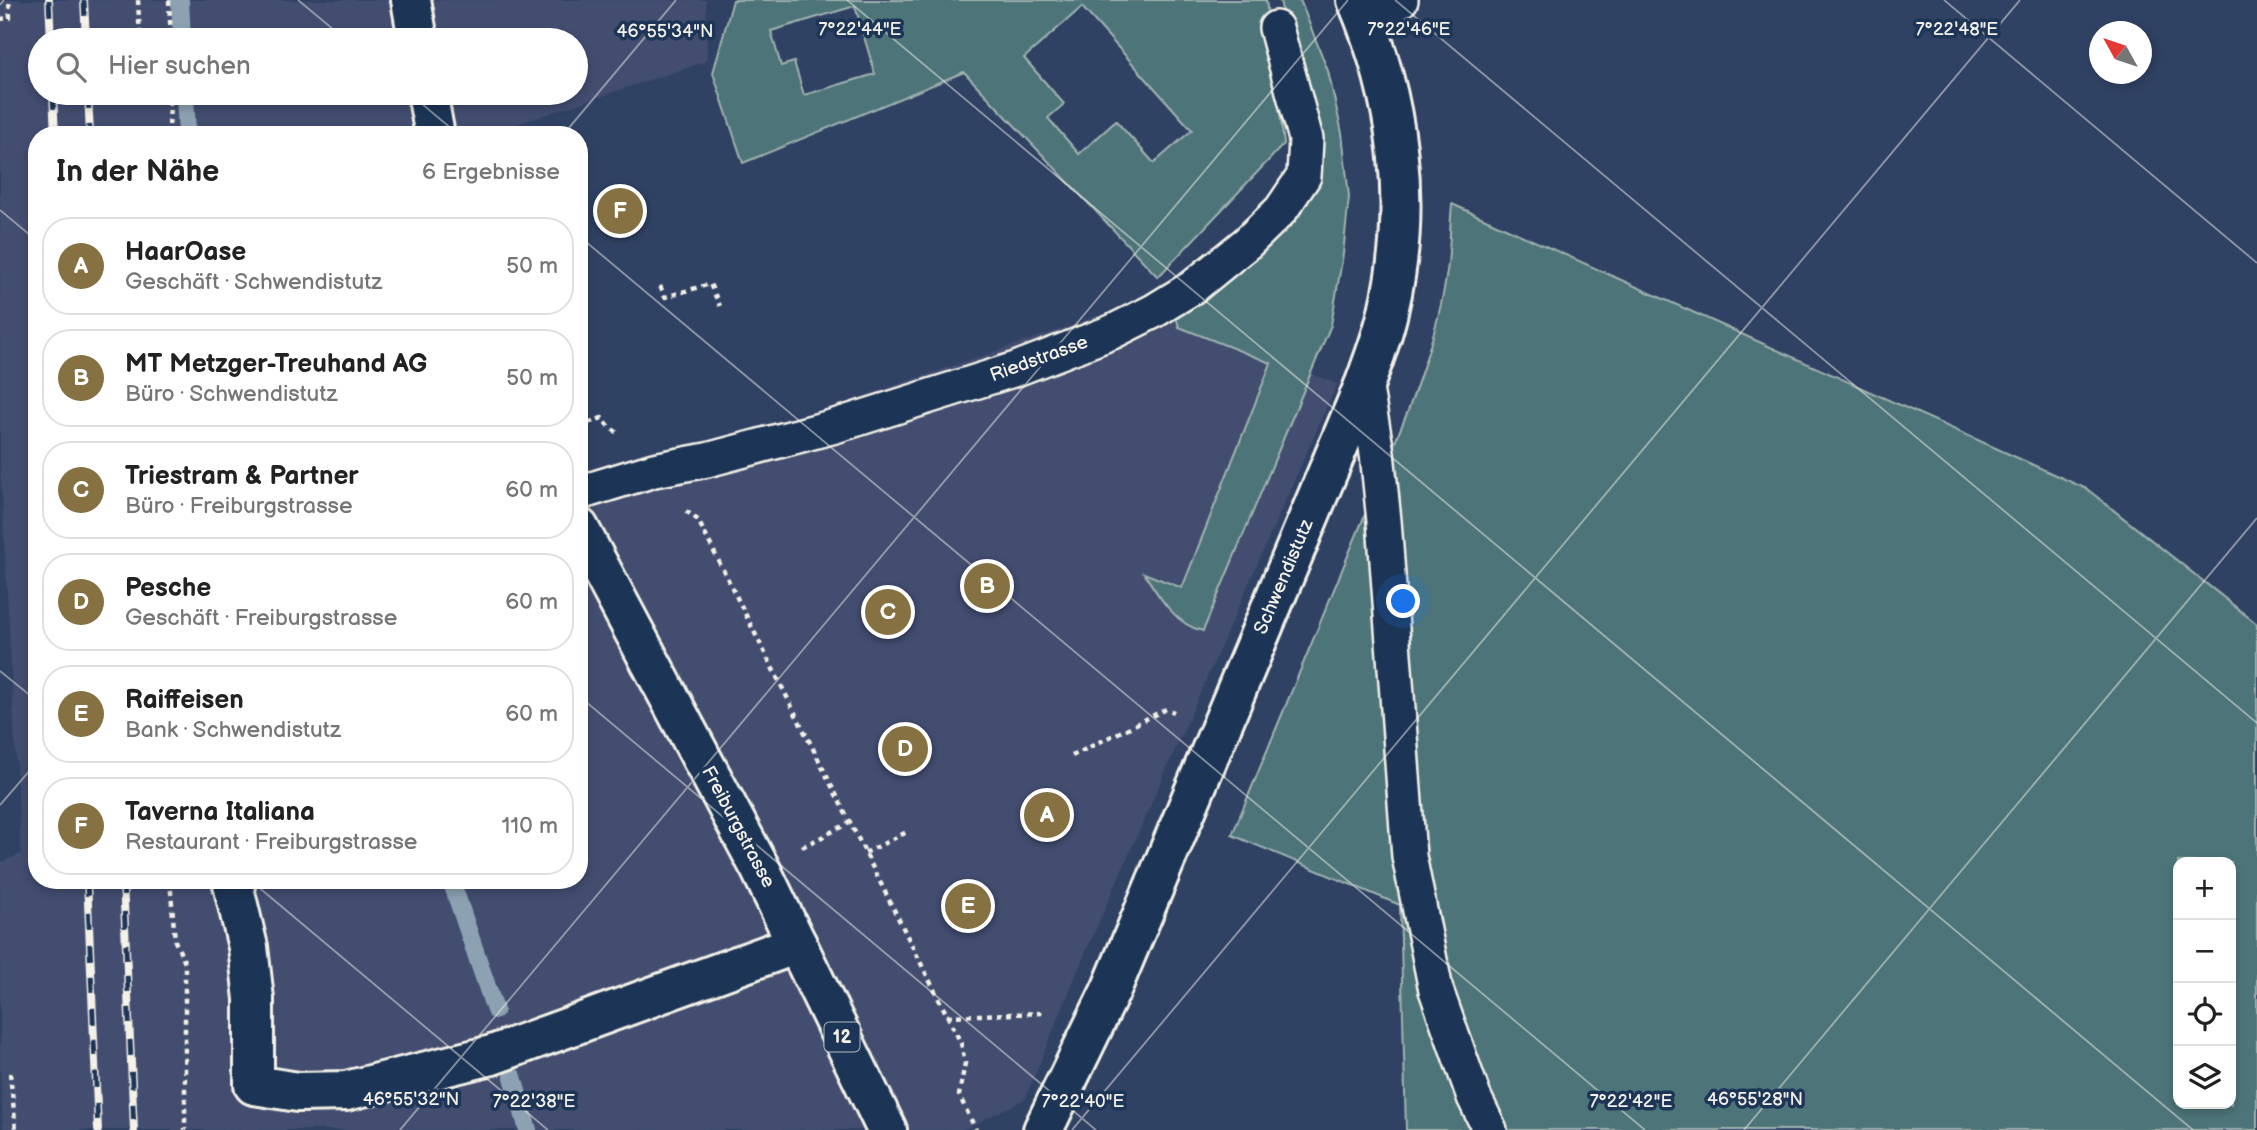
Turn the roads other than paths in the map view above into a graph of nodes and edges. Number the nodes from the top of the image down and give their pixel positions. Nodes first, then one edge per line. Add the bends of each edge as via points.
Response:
1 (411, 0) edge
2 (1401, 0) edge
3 (1362, 11) edge
4 (416, 28) edge
5 (1276, 28) dead end
6 (429, 105) edge
7 (433, 126) edge
8 (1364, 383) junction
9 (588, 491) edge
10 (588, 545) edge
11 (234, 889) edge
12 (797, 944) junction
13 (887, 1130) edge
14 (1044, 1130) edge
15 (1490, 1130) edge

1 - 4 main road
2 - 3 lane
3 - 8 main road, Schwendistutz via 1394,119 1400,208 1390,305
5 - 9 lane, Riedstrasse via 1306,139 1304,176 1281,210 1193,287 1112,332 1016,369 835,426 654,470
6 - 7 main road
8 - 14 main road, Schwendistutz via 1111,990
8 - 15 lane via 1384,521 1409,856 1436,990
10 - 12 main road, Freiburgstrasse / 12
11 - 12 main road via 254,999 254,1085 298,1092 346,1091 492,1055
12 - 13 main road, Freiburgstrasse / 12

